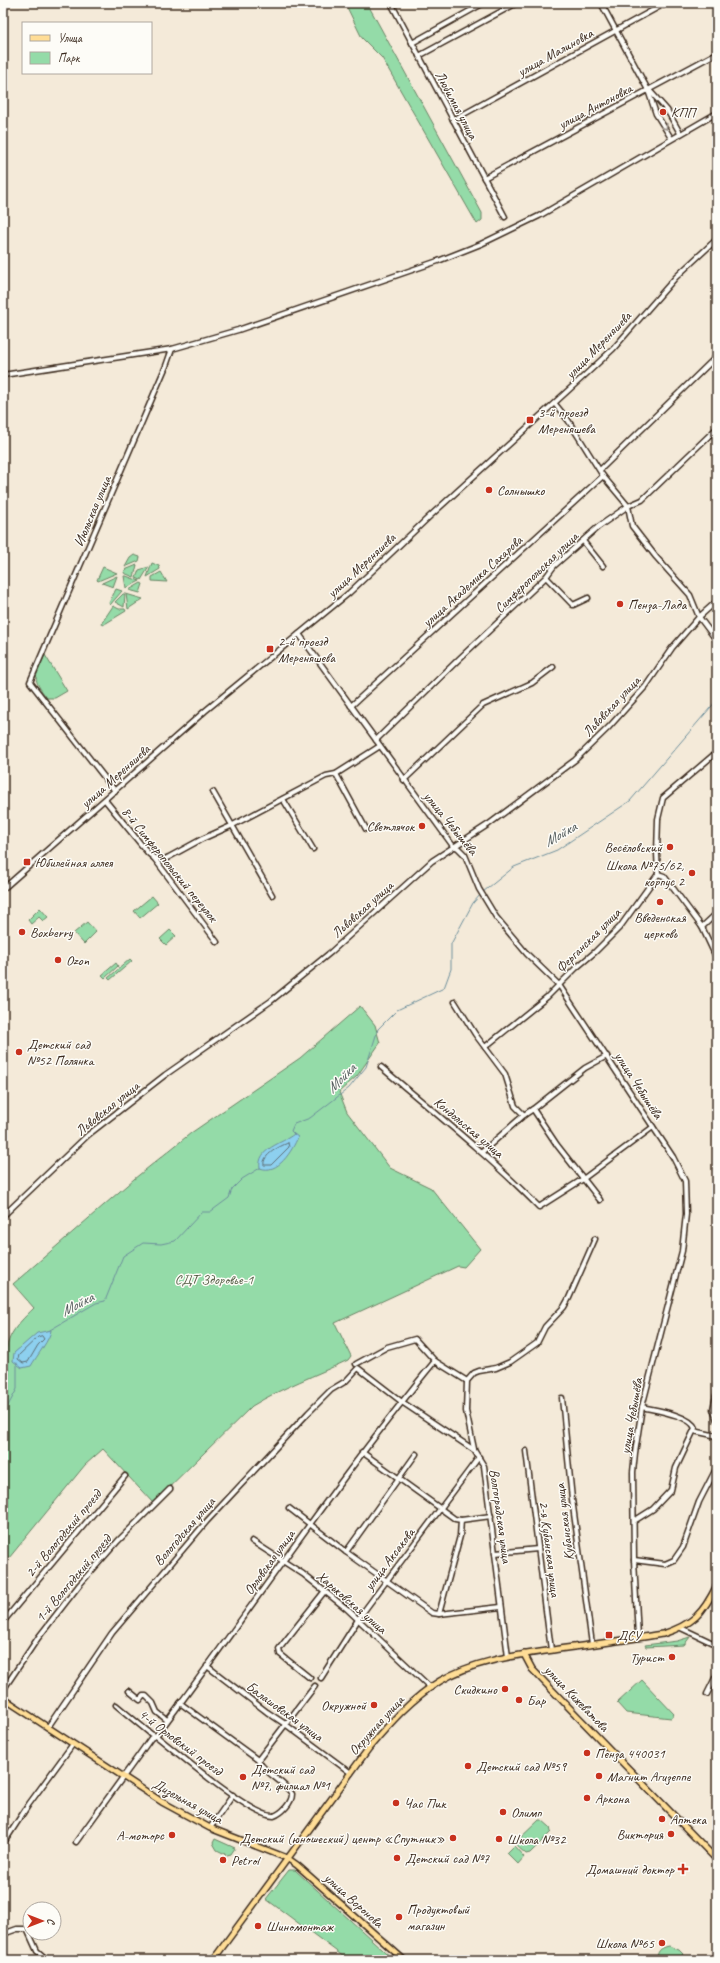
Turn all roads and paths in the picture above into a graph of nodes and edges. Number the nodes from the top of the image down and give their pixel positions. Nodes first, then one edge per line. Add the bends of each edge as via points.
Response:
1 (391, 3) edge
2 (484, 3) edge
3 (517, 3) edge
4 (601, 3) edge
5 (666, 3) edge
6 (617, 30) junction
7 (412, 43) junction
8 (717, 53) edge
9 (419, 56) junction
10 (648, 90) junction
11 (717, 113) edge
12 (453, 120) junction
13 (680, 133) junction
14 (672, 138) junction
15 (484, 178) junction
16 (505, 216) dead end
17 (717, 239) edge
18 (172, 349) junction
19 (717, 356) edge
20 (3, 375) edge
21 (555, 404) junction
22 (717, 428) edge
23 (600, 470) junction
24 (603, 476) junction
25 (628, 506) junction
26 (583, 541) junction
27 (603, 566) dead end
28 (546, 577) junction
29 (588, 598) dead end
30 (717, 601) edge
31 (699, 617) junction
32 (299, 634) junction
33 (717, 641) edge
34 (553, 667) dead end
35 (350, 706) junction
36 (376, 740) junction
37 (380, 746) junction
38 (717, 752) edge
39 (336, 774) junction
40 (404, 780) junction
41 (115, 791) junction
42 (213, 792) dead end
43 (283, 799) junction
44 (105, 800) junction
45 (231, 826) junction
46 (366, 829) dead end
47 (453, 846) junction
48 (313, 849) dead end
49 (154, 858) junction
50 (658, 874) junction
51 (3, 889) edge
52 (272, 895) dead end
53 (717, 913) edge
54 (702, 926) junction
55 (217, 942) dead end
56 (717, 959) edge
57 (559, 985) junction
58 (455, 1002) dead end
59 (485, 1047) junction
60 (607, 1056) junction
61 (381, 1067) dead end
62 (533, 1109) junction
63 (524, 1115) junction
64 (653, 1127) junction
65 (482, 1152) junction
66 (583, 1179) junction
67 (600, 1200) dead end
68 (3, 1216) edge
69 (595, 1239) dead end
70 (435, 1361) junction
71 (357, 1366) junction
72 (467, 1381) junction
73 (717, 1391) edge
74 (562, 1398) dead end
75 (402, 1402) junction
76 (642, 1407) junction
77 (717, 1420) edge
78 (694, 1431) junction
79 (717, 1436) edge
80 (474, 1450) junction
81 (526, 1450) dead end
82 (362, 1452) junction
83 (416, 1454) dead end
84 (479, 1457) junction
85 (717, 1468) edge
86 (125, 1476) dead end
87 (398, 1478) junction
88 (170, 1489) dead end
89 (289, 1508) dead end
90 (441, 1508) junction
91 (491, 1516) junction
92 (461, 1520) junction
93 (634, 1521) junction
94 (310, 1525) junction
95 (252, 1542) dead end
96 (538, 1549) junction
97 (346, 1552) junction
98 (495, 1553) junction
99 (634, 1560) junction
100 (283, 1562) junction
101 (387, 1581) junction
102 (717, 1585) edge
103 (324, 1592) junction
104 (502, 1607) junction
105 (438, 1614) junction
106 (358, 1620) junction
107 (3, 1622) edge
108 (681, 1628) junction
109 (638, 1637) junction
110 (592, 1644) junction
111 (717, 1645) edge
112 (551, 1650) junction
113 (524, 1654) junction
114 (508, 1657) junction
115 (207, 1666) junction
116 (717, 1674) edge
117 (310, 1678) dead end
118 (322, 1678) dead end
119 (315, 1686) dead end
120 (431, 1688) junction
121 (3, 1690) edge
122 (129, 1691) dead end
123 (707, 1694) dead end
124 (3, 1698) edge
125 (180, 1703) junction
126 (116, 1705) dead end
127 (167, 1720) junction
128 (285, 1724) junction
129 (48, 1727) junction
130 (156, 1736) junction
131 (73, 1744) junction
132 (258, 1760) junction
133 (351, 1773) junction
134 (124, 1777) junction
135 (233, 1795) junction
136 (210, 1828) junction
137 (76, 1842) dead end
138 (3, 1844) edge
139 (287, 1858) junction
140 (717, 1860) edge
141 (3, 1934) edge
142 (44, 1957) dead end
143 (213, 1960) edge
144 (404, 1960) edge

1 - 7 street, Любимая улица
2 - 7 street
3 - 9 street
4 - 6 street
5 - 6 street, улица Малиновка
6 - 10 street
6 - 12 street, улица Малиновка
7 - 9 street, Любимая улица
8 - 10 street, улица Антоновка
9 - 12 street, Любимая улица
10 - 13 street via 667,110
10 -> 14 street via 656,114
10 - 15 street, улица Антоновка
11 - 13 street
12 - 15 street, Любимая улица
13 - 14 street
14 - 18 street via 539,216 481,244 238,330
15 - 16 street, Любимая улица
17 - 21 street, улица Мереняшева via 676,276 613,348
18 - 20 street
18 - 41 street, Июльская улица via 30,682
19 - 23 street
21 - 23 street
21 - 32 street, улица Мереняшева via 428,517 349,593
22 - 25 street, Симферопольская улица via 642,500
23 - 24 street
24 - 25 street
24 - 35 street, улица Академика Сахарова
25 - 26 street, Симферопольская улица
25 - 31 street via 632,526 690,595
26 - 27 street
26 - 28 street, Симферопольская улица via 554,566
28 - 29 street via 573,605
28 - 36 street, Симферопольская улица
30 - 31 street, Львовская улица
31 - 33 street
31 - 47 street, Львовская улица via 672,648 646,686 575,760 490,824 464,842
32 - 35 street, улица Чебышёва
32 - 41 street, улица Мереняшева via 205,711
34 - 40 street via 532,683 482,705
35 - 36 street, улица Чебышёва
36 - 37 street, улица Чебышёва
37 - 39 street
37 - 40 street, улица Чебышёва
38 - 50 street via 663,798 658,818
39 - 43 street via 326,776
39 - 46 street
40 - 47 street, улица Чебышёва
41 - 44 street, улица Мереняшева
42 - 45 street
43 - 45 street
43 - 48 street
44 - 49 street, 8-й Симферопольский переулок
44 - 51 street, улица Мереняшева
45 - 49 street via 165,859
45 - 52 street
47 - 57 street, улица Чебышёва via 465,855 479,889 501,923 527,954
47 - 68 street, Львовская улица via 413,877 331,952 271,1001 165,1075 88,1135
49 - 55 street, 8-й Симферопольский переулок
50 - 54 street via 664,876
50 - 57 street, Ферганская улица via 620,926
53 - 54 street
54 - 56 street
57 - 59 street, Ферганская улица via 547,998
57 - 60 street, улица Чебышёва
58 - 59 street
59 - 63 street via 504,1074 515,1106
60 - 62 street via 585,1068
60 - 64 street, улица Чебышёва
61 - 65 street, Кондольская улица
62 - 63 street
62 - 66 street
63 - 65 street
64 - 66 street
64 - 76 street, улица Чебышёва via 685,1181 687,1199 682,1251
65 - 66 street, Кондольская улица via 539,1207
66 - 67 street
69 - 72 street via 564,1307 545,1328 537,1343 510,1362 474,1373
70 - 71 street, Вологодская улица via 415,1339 387,1347
70 - 72 street
70 - 75 street, Орловская улица
71 - 75 street, Волгоградская улица
71 - 129 street, Вологодская улица via 346,1381 331,1390 308,1413 207,1521 112,1633
72 - 80 street via 466,1411
73 - 77 street via 713,1409
74 - 110 street, Кубанская улица via 573,1507
75 - 80 street, Волгоградская улица
75 - 82 street, Орловская улица
76 - 78 street via 672,1414 693,1424
76 - 93 street, улица Чебышёва via 633,1472
78 - 79 street
78 - 93 street via 676,1468 671,1490 652,1509
80 - 84 street, Волгоградская улица
81 - 96 street, 2-я Кубанская улица
82 - 87 street
82 - 94 street, Орловская улица
83 - 87 street
84 - 90 street, улица Аксакова
84 - 91 street, Волгоградская улица via 486,1473
85 - 99 street via 699,1502 683,1547 674,1560 665,1564
86 - 107 street, 2-й Вологодский проезд
87 - 90 street
87 - 97 street
88 - 121 street, 1-й Вологодский проезд via 80,1584 38,1638
89 - 94 street
90 - 92 street
90 - 101 street, улица Аксакова
91 - 92 street
91 - 98 street, Волгоградская улица
92 - 105 street via 460,1536
93 - 99 street, улица Чебышёва
94 - 97 street
94 - 100 street, Орловская улица
95 - 100 street, Харьковская улица
96 - 98 street
96 - 112 street, 2-я Кубанская улица
97 - 101 street
98 - 104 street, Волгоградская улица
99 - 109 street, улица Чебышёва
100 - 103 street, Харьковская улица via 303,1574
100 - 115 street, Орловская улица
101 - 105 street via 429,1611
101 - 106 street, улица Аксакова
102 - 108 main road, Окружная улица via 699,1616
103 - 106 street, Харьковская улица
103 - 117 street via 279,1649 280,1654
104 - 105 street
104 - 114 street, Волгоградская улица
106 - 118 street, улица Аксакова
106 - 120 street, Харьковская улица
108 - 109 main road, Окружная улица via 663,1634
108 - 111 street
109 - 110 main road, Окружная улица
110 - 112 main road, Окружная улица
112 - 113 main road, Окружная улица
113 - 114 main road, Окружная улица
113 - 140 main road, улица Кижеватова via 532,1669
114 - 120 main road, Окружная улица via 482,1662
115 - 125 street, Орловская улица
115 - 128 street, Балашовская улица
116 - 123 street
119 - 128 street
120 - 133 main road, Окружная улица via 391,1722
122 - 127 street via 140,1700 146,1696 157,1712
124 - 129 main road, Дизельная улица
125 - 127 street, Орловская улица
125 - 132 street
126 - 130 street, 4-й Орловский проезд
127 - 130 street, Орловская улица
128 - 132 street
128 - 133 street, Балашовская улица
129 - 131 main road, Дизельная улица
130 - 134 street, Орловская улица via 151,1738
130 - 135 street, 4-й Орловский проезд
131 - 134 main road, Дизельная улица
131 - 138 street
132 - 135 street, 4-й Орловский проезд via 290,1791 291,1799 276,1815 269,1816 258,1812
133 - 139 main road, Окружная улица
134 - 136 main road, Дизельная улица via 153,1797
134 - 137 street, Орловская улица
135 - 136 street
136 - 139 main road, Дизельная улица
139 - 143 main road, Окружная улица
139 - 144 main road, улица Воронова
141 - 142 street via 17,1929 27,1929 37,1951

